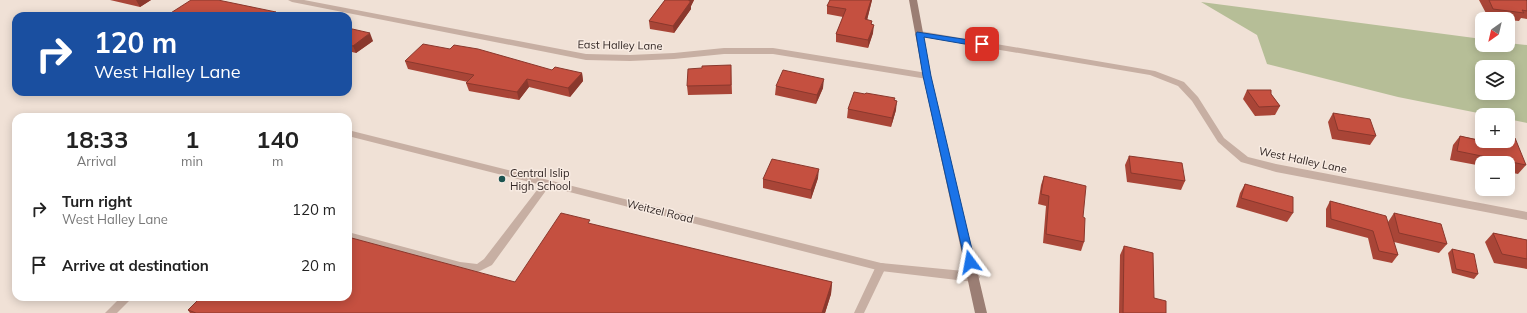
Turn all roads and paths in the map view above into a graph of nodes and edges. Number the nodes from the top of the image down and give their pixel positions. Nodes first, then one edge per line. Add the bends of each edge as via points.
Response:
1 (292, 0) edge
2 (912, 0) edge
3 (920, 34) junction
4 (927, 76) junction
5 (352, 134) edge
6 (548, 183) junction
7 (1527, 216) edge
8 (352, 237) edge
9 (881, 267) junction
10 (974, 277) junction
11 (124, 301) edge
12 (110, 313) edge
13 (859, 313) edge
14 (981, 313) edge

1 - 4 street, East Halley Lane via 586,57 630,58 724,51 773,51
2 - 3 main road
3 - 4 main road
3 - 7 street, West Halley Lane via 1152,74 1181,84 1195,98 1221,140 1245,160
4 - 10 main road
5 - 6 street, Weitzel Road
6 - 8 lane via 488,262 478,268 460,266
6 - 9 street, Weitzel Road
9 - 10 street, Weitzel Road
9 - 13 lane
10 - 14 main road
11 - 12 lane

